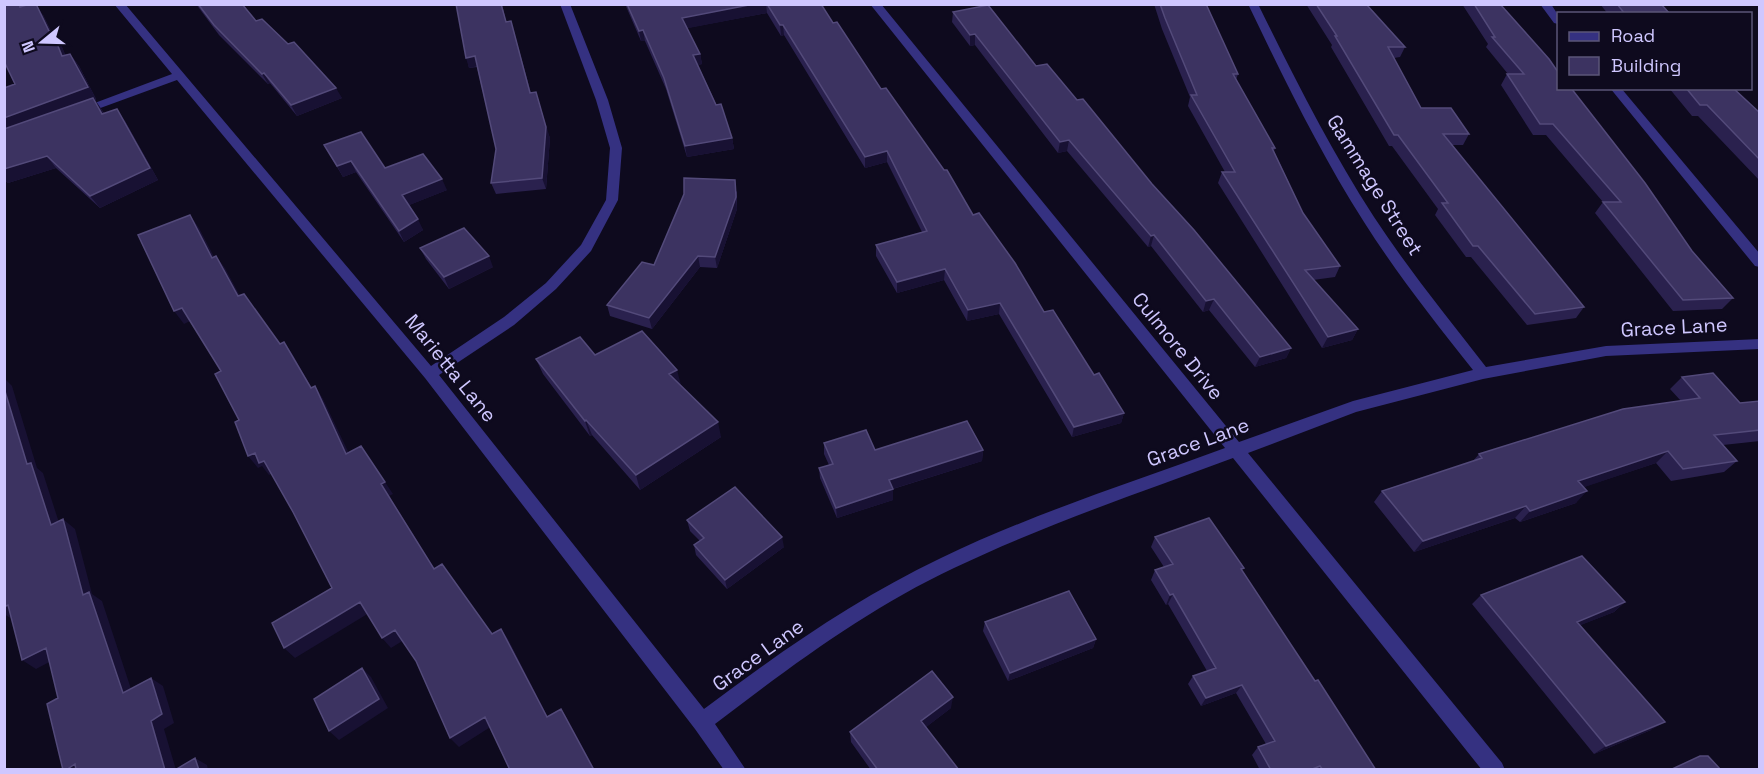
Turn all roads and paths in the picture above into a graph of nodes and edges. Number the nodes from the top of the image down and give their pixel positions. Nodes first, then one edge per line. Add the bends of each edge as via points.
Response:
1 (119, 4) edge
2 (565, 4) edge
3 (875, 4) edge
4 (1253, 4) edge
5 (1545, 4) edge
6 (1557, 20) edge
7 (177, 76) junction
8 (1617, 90) edge
9 (69, 116) edge
10 (1760, 263) edge
11 (1760, 344) edge
12 (1483, 373) junction
13 (430, 374) junction
14 (1235, 450) junction
15 (702, 722) junction
16 (736, 770) edge
17 (1495, 770) edge

1 - 7 street, Marietta Lane
2 - 13 street via 603,100 616,148 612,200 586,248 551,286 509,321
3 - 14 street, Culmore Drive
4 - 12 street, Gammage Street via 1356,200 1408,276
5 - 6 street
7 - 9 street
7 - 13 street, Marietta Lane
8 - 10 street
11 - 12 street, Grace Lane via 1606,351
12 - 14 street, Grace Lane via 1353,407
13 - 15 street, Marietta Lane
14 - 15 street, Grace Lane via 947,562 803,646
14 - 17 street, Culmore Drive
15 - 16 street, Marietta Lane

